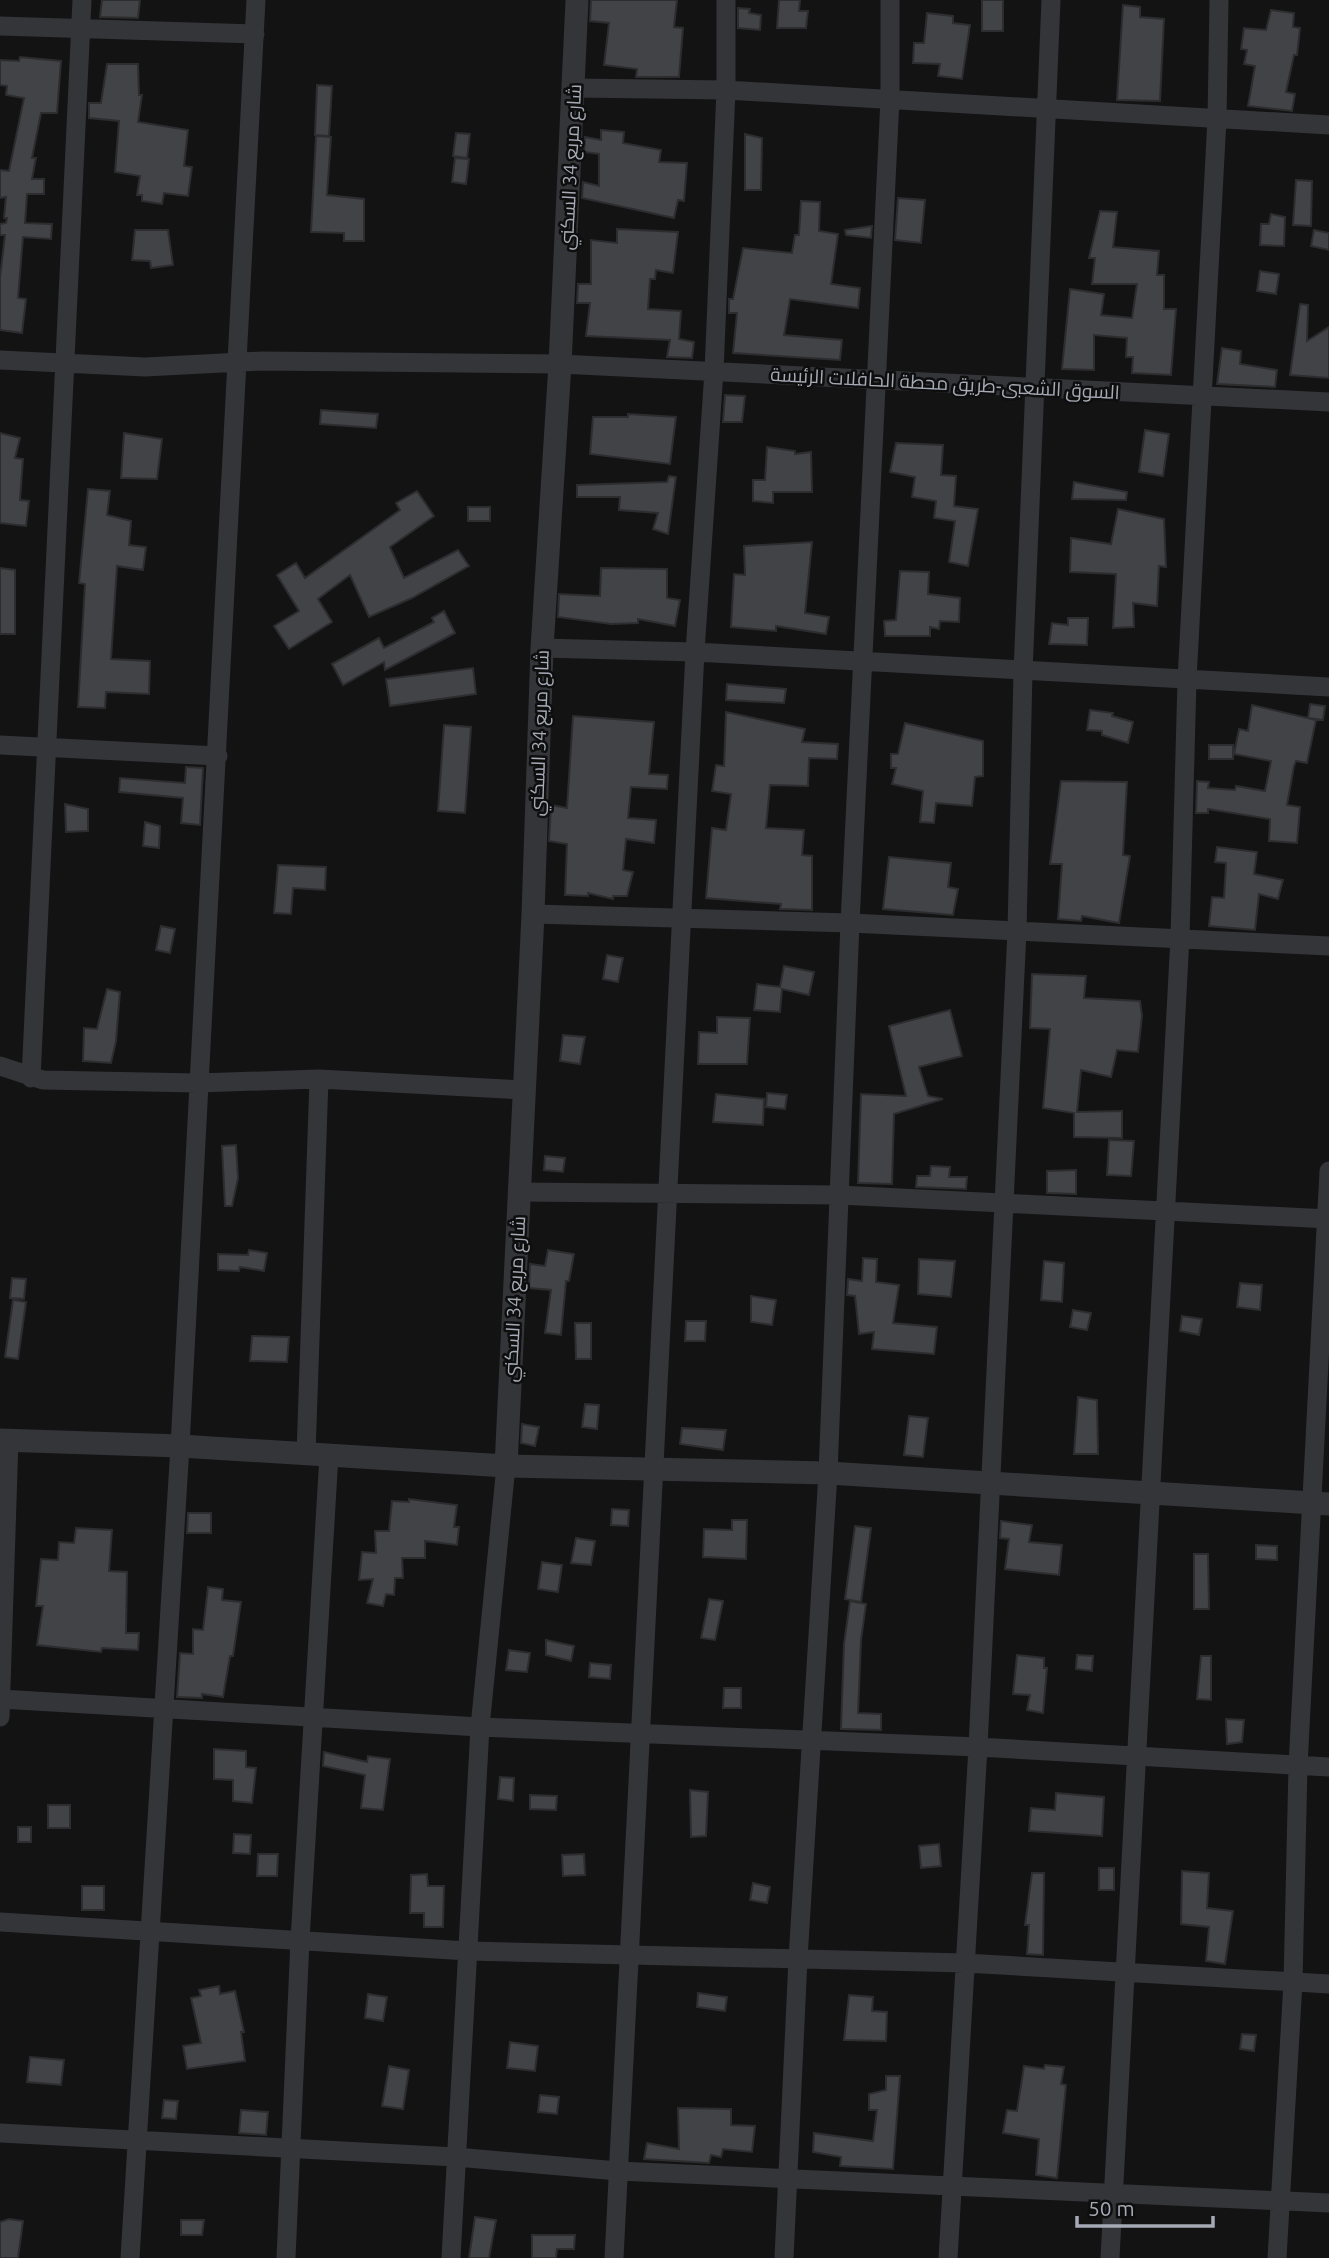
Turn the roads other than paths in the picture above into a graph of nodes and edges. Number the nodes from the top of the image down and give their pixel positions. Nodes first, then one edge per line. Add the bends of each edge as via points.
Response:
1 (82, 0) edge
2 (256, 0) edge
3 (577, 0) edge
4 (726, 0) edge
5 (890, 0) edge
6 (1051, 0) edge
7 (1219, 0) edge
8 (0, 26) edge
9 (81, 27) junction
10 (255, 34) junction
11 (575, 88) junction
12 (726, 90) junction
13 (890, 99) junction
14 (1046, 108) junction
15 (1217, 119) junction
16 (1329, 125) edge
17 (0, 360) edge
18 (239, 362) junction
19 (64, 363) junction
20 (560, 364) junction
21 (714, 371) junction
22 (878, 380) junction
23 (1037, 387) junction
24 (1203, 398) junction
25 (1329, 402) edge
26 (542, 648) junction
27 (695, 652) junction
28 (863, 663) junction
29 (1024, 672) junction
30 (1187, 680) junction
31 (1329, 687) edge
32 (0, 745) edge
33 (46, 747) junction
34 (218, 755) junction
35 (533, 914) junction
36 (683, 917) junction
37 (850, 923) junction
38 (1017, 931) junction
39 (1180, 937) junction
40 (1329, 946) edge
41 (0, 1066) edge
42 (31, 1078) junction
43 (319, 1079) junction
44 (198, 1083) junction
45 (524, 1090) junction
46 (1329, 1171) edge
47 (519, 1192) junction
48 (670, 1192) junction
49 (839, 1195) junction
50 (1004, 1203) junction
51 (1166, 1213) junction
52 (1328, 1219) edge
53 (4, 1440) edge
54 (180, 1447) junction
55 (306, 1454) junction
56 (329, 1455) junction
57 (506, 1466) junction
58 (656, 1468) junction
59 (828, 1473) junction
60 (989, 1482) junction
61 (1150, 1493) junction
62 (1321, 1504) edge
63 (0, 1699) edge
64 (162, 1707) junction
65 (313, 1716) junction
66 (0, 1717) edge
67 (480, 1727) junction
68 (640, 1732) junction
69 (810, 1740) junction
70 (978, 1747) junction
71 (1135, 1755) junction
72 (1298, 1766) junction
73 (1329, 1767) edge
74 (0, 1922) edge
75 (150, 1930) junction
76 (300, 1940) junction
77 (468, 1951) junction
78 (628, 1955) junction
79 (797, 1959) junction
80 (965, 1963) junction
81 (1126, 1974) junction
82 (1293, 1982) junction
83 (1329, 1984) edge
84 (0, 2133) edge
85 (138, 2142) junction
86 (290, 2148) junction
87 (456, 2157) junction
88 (618, 2171) junction
89 (787, 2180) junction
90 (953, 2184) junction
91 (1114, 2194) junction
92 (1280, 2200) junction
93 (1329, 2203) edge
94 (130, 2258) edge
95 (286, 2258) edge
96 (451, 2258) edge
97 (614, 2258) edge
98 (784, 2258) edge
99 (948, 2258) edge
100 (1110, 2258) edge
101 (1277, 2258) edge

1 - 9 street
2 - 10 street
3 - 11 street, شارع مربع 34 السكني
4 - 12 street
5 - 13 street
6 - 14 street
7 - 15 street
8 - 9 street
9 - 10 street
9 - 19 street
10 - 18 street
11 - 12 street
11 - 20 street, شارع مربع 34 السكني
12 - 13 street
12 - 21 street
13 - 14 street
13 - 22 street
14 - 15 street
14 - 23 street
15 - 16 street
15 - 24 street
17 - 19 street, السوق الشعبى-طريق محطة الحافلات الرئيسة
18 - 19 street, السوق الشعبى-طريق محطة الحافلات الرئيسة via 145,367
18 - 20 street, السوق الشعبى-طريق محطة الحافلات الرئيسة
18 - 34 street
19 - 33 street
20 - 21 street, السوق الشعبى-طريق محطة الحافلات الرئيسة
20 - 26 street, شارع مربع 34 السكني
21 - 22 street, السوق الشعبى-طريق محطة الحافلات الرئيسة
21 - 27 street
22 - 23 street, السوق الشعبى-طريق محطة الحافلات الرئيسة
22 - 28 street
23 - 24 street, السوق الشعبى-طريق محطة الحافلات الرئيسة
23 - 29 street
24 - 25 street, السوق الشعبى-طريق محطة الحافلات الرئيسة
24 - 30 street
26 - 27 street
26 - 35 street, شارع مربع 34 السكني
27 - 28 street
27 - 36 street
28 - 29 street
28 - 37 street
29 - 30 street
29 - 38 street
30 - 31 street
30 - 39 street
32 - 33 street
33 - 34 street
33 - 42 street
34 - 44 street
35 - 36 street
35 - 45 street, شارع مربع 34 السكني
36 - 37 street
36 - 48 street
37 - 38 street
37 - 49 street
38 - 39 street
38 - 50 street
39 - 40 street
39 - 51 street
41 - 42 street
42 - 44 street
43 - 44 street
43 - 45 street
43 - 55 street
44 - 54 street
45 - 47 street, شارع مربع 34 السكني
46 - 52 street
47 - 48 street
47 - 57 street, شارع مربع 34 السكني
48 - 49 street
48 - 58 street
49 - 50 street
49 - 59 street
50 - 51 street
50 - 60 street
51 - 52 street
51 - 61 street
52 - 62 street
53 - 54 street
53 - 63 street
54 - 55 street
54 - 64 street
55 - 56 street
56 - 57 street
56 - 65 street
57 - 58 street
57 - 67 street
58 - 59 street
58 - 68 street
59 - 60 street
59 - 69 street
60 - 61 street
60 - 70 street
61 - 62 street
61 - 71 street
62 - 72 street
63 - 64 street
63 - 66 street
64 - 65 street
64 - 75 street
65 - 67 street
65 - 76 street
67 - 68 street
67 - 77 street
68 - 69 street
68 - 78 street
69 - 70 street
69 - 79 street
70 - 71 street
70 - 80 street
71 - 72 street
71 - 81 street
72 - 73 street
72 - 82 street
74 - 75 street
75 - 76 street
75 - 85 street
76 - 77 street
76 - 86 street
77 - 78 street
77 - 87 street
78 - 79 street
78 - 88 street
79 - 80 street
79 - 89 street
80 - 81 street
80 - 90 street
81 - 82 street
81 - 91 street
82 - 83 street
82 - 92 street
84 - 85 street
85 - 86 street
85 - 94 street
86 - 87 street
86 - 95 street
87 - 88 street
87 - 96 street
88 - 89 street
88 - 97 street
89 - 90 street
89 - 98 street
90 - 91 street
90 - 99 street
91 - 92 street
91 - 100 street
92 - 93 street
92 - 101 street

